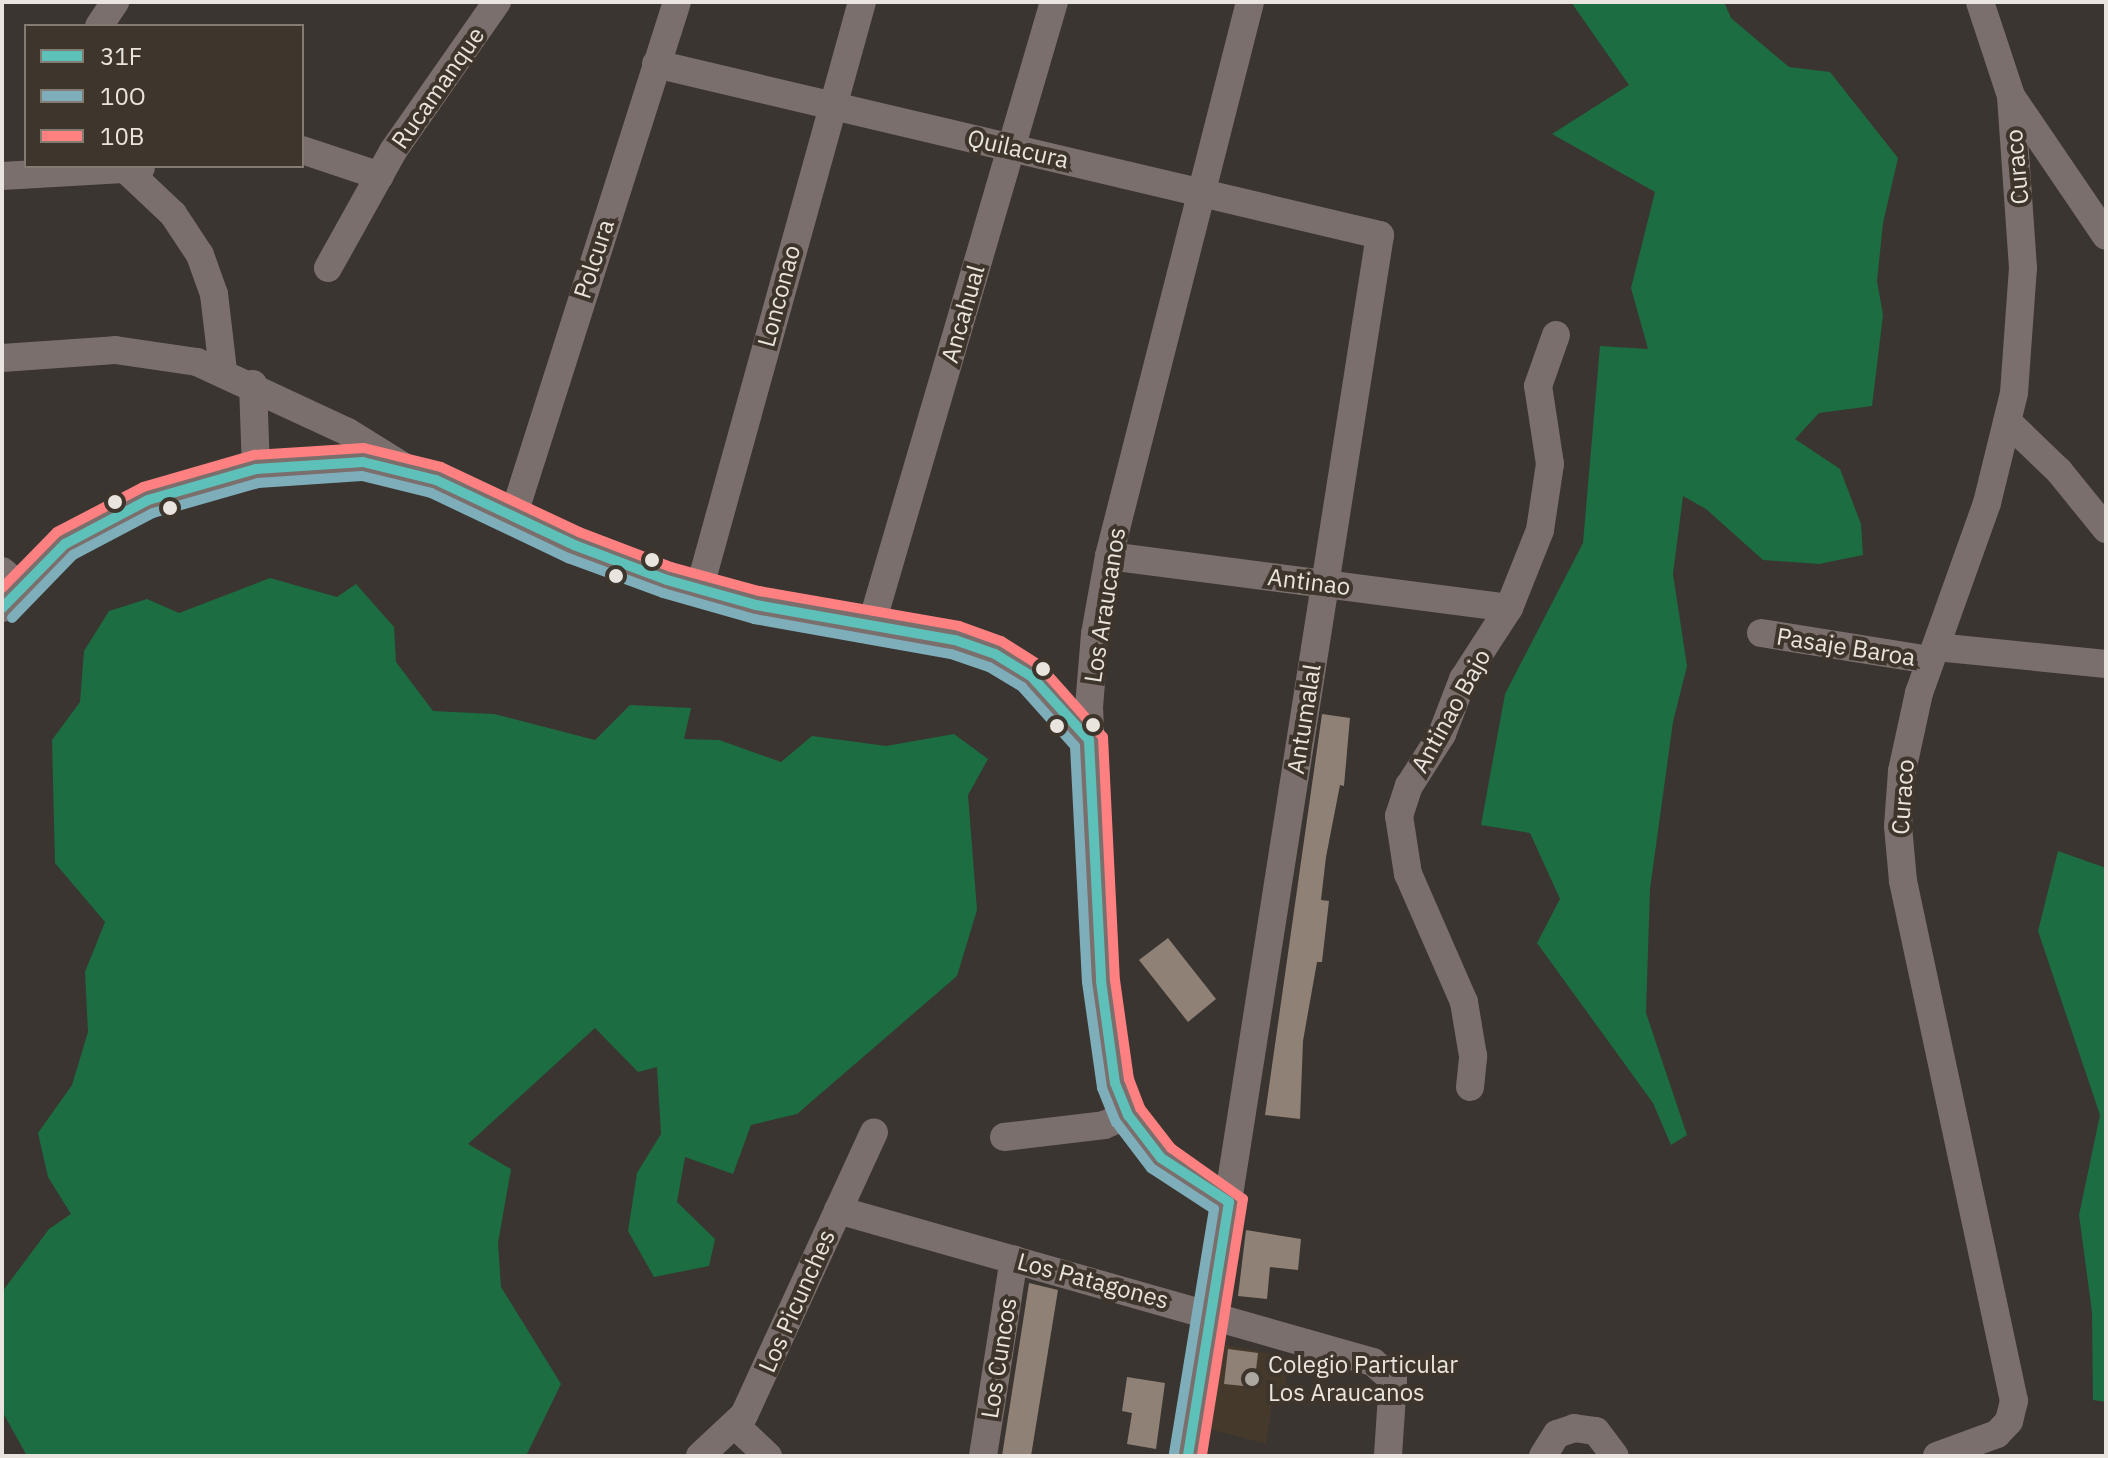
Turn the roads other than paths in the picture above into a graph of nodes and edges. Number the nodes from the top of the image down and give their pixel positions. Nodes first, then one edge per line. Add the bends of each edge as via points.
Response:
1 (115, 2) edge
2 (497, 2) edge
3 (677, 2) edge
4 (862, 2) edge
5 (1054, 2) edge
6 (1250, 2) edge
7 (1980, 2) edge
8 (100, 24) edge
9 (656, 64) junction
10 (2011, 96) junction
11 (830, 106) junction
12 (1012, 148) junction
13 (304, 151) edge
14 (118, 168) edge
15 (134, 168) edge
16 (2, 176) edge
17 (380, 176) junction
18 (1201, 190) junction
19 (2098, 207) edge
20 (1380, 235) joint
21 (2106, 236) edge
22 (328, 268) dead end
23 (1556, 335) dead end
24 (2, 358) edge
25 (223, 371) junction
26 (253, 384) junction
27 (2008, 422) junction
28 (256, 469) junction
29 (412, 472) junction
30 (513, 517) junction
31 (2106, 529) edge
32 (1109, 556) junction
33 (1325, 584) junction
34 (8, 589) edge
35 (699, 590) junction
36 (1509, 608) junction
37 (871, 626) junction
38 (1761, 633) dead end
39 (1933, 654) junction
40 (2106, 664) edge
41 (1089, 740) junction
42 (1470, 1087) dead end
43 (1128, 1115) junction
44 (874, 1132) dead end
45 (1004, 1137) dead end
46 (1229, 1202) junction
47 (838, 1210) junction
48 (1014, 1259) junction
49 (1212, 1314) junction
50 (736, 1426) junction
51 (700, 1456) edge
52 (768, 1456) edge
53 (983, 1456) edge
54 (1188, 1456) edge
55 (1388, 1456) edge
56 (1543, 1456) edge
57 (1615, 1456) edge
58 (1937, 1456) edge

1 - 8 street
2 - 17 street, Rucamanque
3 - 9 street, Polcura
4 - 11 street, Lonconao
5 - 12 street, Ancahual
6 - 18 street, Los Araucanos
7 - 10 street
9 - 11 street, Quilacura
9 - 30 street, Polcura
10 - 19 street
10 - 27 street, Curaco via 2023,302
11 - 12 street, Quilacura
11 - 35 street, Lonconao
12 - 18 street, Quilacura
12 - 37 street, Ancahual
13 - 17 street, Rucamanque
14 - 16 street
15 - 25 street via 200,255 214,294
17 - 22 street, Rucamanque
18 - 20 street, Quilacura
18 - 32 street, Los Araucanos
19 - 21 street
20 - 33 street, Antumalal
23 - 36 street, Antinao Bajo via 1538,386 1549,446 1547,500 1531,558
24 - 25 street via 142,351
25 - 26 street
26 - 28 street
26 - 29 street via 377,448
27 - 31 street via 2059,471
27 - 39 street, Curaco via 1987,503
28 - 29 street via 339,461
28 - 34 street via 177,489 119,512 65,544
29 - 30 street
30 - 35 street
32 - 33 street, Antinao
32 - 41 street, Los Araucanos via 1095,634
33 - 36 street, Antinao
33 - 46 street, Antumalal
35 - 37 street
36 - 42 street, Antinao Bajo via 1463,679 1442,734 1409,786 1399,816 1408,874 1446,954 1468,1019
37 - 41 street via 955,640 995,654 1045,688
38 - 39 street, Pasaje Baroa
39 - 40 street, Pasaje Baroa
39 - 58 street, Curaco via 1902,771 1901,867 2014,1401 2009,1421 1997,1434
41 - 43 street, Los Araucanos via 1105,1021 1115,1083
43 - 45 street via 1104,1125
43 - 46 street, Los Araucanos via 1161,1158
44 - 47 street, Los Picunches
46 - 49 street
47 - 48 street, Los Patagones
47 - 50 street, Los Picunches
48 - 49 street, Los Patagones
48 - 53 street, Los Cuncos
49 - 54 street
49 - 55 street, Los Patagones via 1373,1362 1390,1374 1394,1389
50 - 51 street, Los Picunches
50 - 52 street
56 - 57 street via 1557,1434 1585,1428 1605,1438

